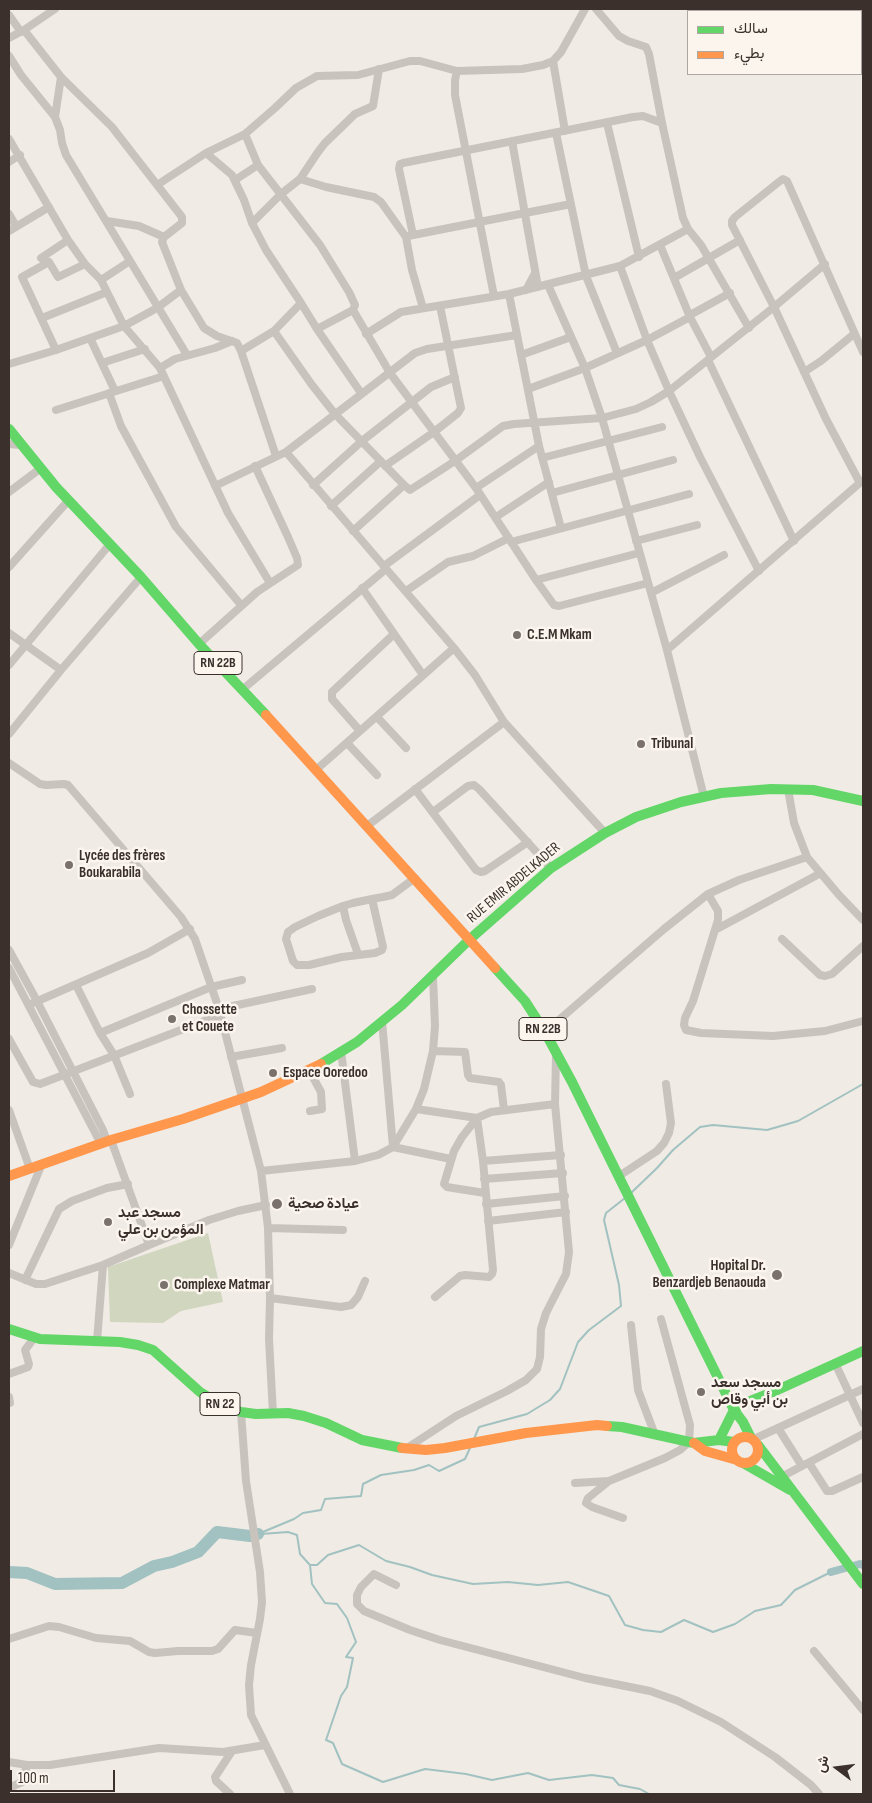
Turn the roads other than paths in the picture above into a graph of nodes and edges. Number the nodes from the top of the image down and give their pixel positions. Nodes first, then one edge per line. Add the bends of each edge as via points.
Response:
1 (55, 9) edge
2 (585, 9) edge
3 (596, 9) edge
4 (9, 16) edge
5 (23, 31) junction
6 (9, 38) edge
7 (9, 56) edge
8 (553, 61) junction
9 (379, 70) junction
10 (457, 71) junction
11 (61, 76) junction
12 (55, 117) junction
13 (607, 123) junction
14 (662, 123) junction
15 (565, 131) junction
16 (556, 133) junction
17 (244, 134) junction
18 (9, 139) edge
19 (512, 142) junction
20 (466, 150) junction
21 (206, 153) junction
22 (20, 155) junction
23 (9, 162) edge
24 (258, 165) junction
25 (300, 179) junction
26 (235, 180) junction
27 (157, 185) junction
28 (281, 194) junction
29 (570, 204) junction
30 (49, 207) junction
31 (524, 213) junction
32 (9, 214) edge
33 (107, 221) junction
34 (479, 222) junction
35 (252, 223) junction
36 (12, 228) edge
37 (688, 230) junction
38 (409, 236) junction
39 (164, 238) junction
40 (68, 240) junction
41 (740, 240) junction
42 (660, 246) junction
43 (639, 257) junction
44 (709, 257) junction
45 (41, 258) dead end
46 (130, 262) junction
47 (85, 264) junction
48 (825, 264) junction
49 (620, 266) junction
50 (534, 273) junction
51 (586, 276) junction
52 (674, 278) junction
53 (101, 280) junction
54 (548, 284) junction
55 (538, 287) junction
56 (181, 290) junction
57 (526, 290) junction
58 (107, 292) junction
59 (730, 293) junction
60 (509, 294) junction
61 (494, 296) junction
62 (302, 303) junction
63 (440, 306) junction
64 (774, 307) junction
65 (157, 308) junction
66 (423, 308) junction
67 (353, 310) junction
68 (690, 316) junction
69 (42, 318) junction
70 (124, 326) junction
71 (749, 328) junction
72 (317, 329) junction
73 (274, 331) junction
74 (366, 334) junction
75 (854, 334) junction
76 (517, 335) junction
77 (90, 338) junction
78 (571, 338) junction
79 (646, 340) junction
80 (232, 341) junction
81 (448, 346) junction
82 (145, 349) junction
83 (56, 350) junction
84 (241, 351) junction
85 (863, 352) edge
86 (617, 353) junction
87 (187, 355) junction
88 (521, 355) junction
89 (709, 359) junction
90 (102, 363) junction
91 (9, 364) edge
92 (160, 368) junction
93 (585, 368) junction
94 (804, 372) junction
95 (390, 373) junction
96 (164, 376) junction
97 (455, 377) junction
98 (528, 389) junction
99 (669, 391) junction
100 (112, 392) junction
101 (361, 393) junction
102 (412, 403) junction
103 (56, 410) dead end
104 (335, 414) junction
105 (602, 418) junction
106 (535, 423) junction
107 (662, 427) dead end
108 (9, 429) edge
109 (434, 432) junction
110 (609, 440) junction
111 (362, 441) junction
112 (9, 444) edge
113 (20, 445) junction
114 (539, 446) junction
115 (286, 452) junction
116 (276, 456) junction
117 (542, 458) junction
118 (673, 460) dead end
119 (455, 461) junction
120 (383, 464) junction
121 (255, 466) junction
122 (41, 468) junction
123 (618, 476) junction
124 (549, 482) junction
125 (861, 482) edge
126 (313, 485) junction
127 (215, 486) junction
128 (404, 486) junction
129 (9, 492) edge
130 (478, 492) junction
131 (552, 493) junction
132 (689, 494) dead end
133 (68, 500) junction
134 (331, 506) junction
135 (628, 510) junction
136 (496, 517) junction
137 (697, 526) dead end
138 (561, 528) junction
139 (353, 531) junction
140 (510, 540) junction
141 (636, 541) junction
142 (794, 541) junction
143 (110, 544) junction
144 (639, 552) junction
145 (724, 555) dead end
146 (9, 567) edge
147 (385, 567) junction
148 (759, 571) junction
149 (141, 577) junction
150 (536, 580) junction
151 (270, 583) junction
152 (648, 583) junction
153 (362, 588) junction
154 (406, 591) junction
155 (651, 593) junction
156 (241, 605) junction
157 (9, 633) edge
158 (394, 634) junction
159 (26, 644) junction
160 (199, 644) junction
161 (454, 648) junction
162 (667, 650) junction
163 (9, 665) edge
164 (61, 670) junction
165 (423, 676) junction
166 (243, 689) junction
167 (377, 716) junction
168 (504, 722) junction
169 (360, 731) junction
170 (9, 734) edge
171 (347, 743) junction
172 (406, 748) dead end
173 (9, 763) edge
174 (317, 769) junction
175 (377, 775) dead end
176 (415, 789) junction
177 (788, 789) junction
178 (704, 797) junction
179 (863, 801) edge
180 (433, 812) junction
181 (367, 826) junction
182 (605, 832) junction
183 (528, 842) junction
184 (807, 858) junction
185 (551, 868) junction
186 (819, 874) junction
187 (415, 878) junction
188 (708, 894) junction
189 (372, 899) junction
190 (344, 906) junction
191 (863, 920) edge
192 (190, 929) junction
193 (715, 930) junction
194 (470, 939) junction
195 (782, 939) dead end
196 (863, 946) edge
197 (9, 951) edge
198 (358, 954) junction
199 (9, 968) edge
200 (432, 977) junction
201 (242, 980) dead end
202 (76, 985) junction
203 (211, 987) junction
204 (312, 990) dead end
205 (37, 1001) junction
206 (29, 1005) junction
207 (220, 1012) junction
208 (382, 1021) junction
209 (863, 1021) edge
210 (545, 1032) junction
211 (100, 1033) junction
212 (9, 1039) edge
213 (282, 1048) dead end
214 (341, 1051) junction
215 (432, 1051) junction
216 (556, 1051) junction
217 (114, 1054) junction
218 (231, 1057) junction
219 (309, 1070) junction
220 (69, 1072) junction
221 (666, 1084) dead end
222 (130, 1094) dead end
223 (242, 1098) junction
224 (555, 1104) junction
225 (416, 1108) junction
226 (9, 1110) edge
227 (310, 1110) dead end
228 (504, 1110) junction
229 (477, 1118) junction
230 (106, 1142) junction
231 (393, 1147) junction
232 (561, 1155) junction
233 (451, 1159) junction
234 (355, 1161) junction
235 (483, 1161) junction
236 (41, 1166) junction
237 (30, 1170) junction
238 (260, 1171) junction
239 (563, 1173) junction
240 (9, 1176) edge
241 (484, 1179) junction
242 (621, 1180) junction
243 (128, 1184) junction
244 (485, 1193) junction
245 (565, 1196) junction
246 (486, 1204) junction
247 (266, 1205) junction
248 (566, 1212) junction
249 (488, 1221) junction
250 (268, 1228) junction
251 (343, 1230) dead end
252 (9, 1245) edge
253 (149, 1245) junction
254 (103, 1265) junction
255 (9, 1273) edge
256 (26, 1280) junction
257 (365, 1281) dead end
258 (435, 1297) dead end
259 (270, 1298) junction
260 (661, 1319) dead end
261 (631, 1325) dead end
262 (9, 1329) edge
263 (34, 1338) junction
264 (97, 1341) junction
265 (863, 1351) edge
266 (836, 1363) junction
267 (9, 1374) edge
268 (863, 1389) edge
269 (850, 1396) junction
270 (733, 1409) junction
271 (241, 1412) junction
272 (273, 1414) junction
273 (863, 1423) edge
274 (778, 1428) junction
275 (863, 1434) edge
276 (655, 1435) junction
277 (719, 1440) junction
278 (754, 1441) junction
279 (735, 1442) junction
280 (691, 1443) junction
281 (406, 1449) junction
282 (740, 1462) junction
283 (805, 1465) junction
284 (783, 1476) junction
285 (863, 1477) edge
286 (609, 1481) junction
287 (575, 1482) dead end
288 (793, 1492) junction
289 (623, 1518) dead end
290 (861, 1581) edge
291 (396, 1585) dead end
292 (257, 1633) junction
293 (9, 1639) edge
294 (814, 1651) dead end
295 (863, 1710) edge
296 (265, 1746) junction
297 (232, 1751) junction
298 (9, 1762) edge
299 (27, 1765) junction
300 (9, 1788) edge
301 (230, 1794) edge
302 (290, 1794) edge
303 (819, 1794) edge

1 - 5 street
2 - 8 street
3 - 14 street via 619,36 646,48
4 - 5 street
5 - 6 street
5 - 11 street
7 - 12 street
8 - 10 street via 522,69
8 - 15 street
9 - 10 street via 420,61
9 - 17 street via 358,75 317,76 301,84
9 - 25 street via 374,105 355,114 325,143
10 - 20 street via 454,87
11 - 12 street
11 - 27 street via 112,127
12 - 33 street via 66,155
13 - 14 street via 643,116
13 - 15 street
13 - 43 street
14 - 37 street
15 - 16 street
16 - 19 street
16 - 29 street
17 - 21 street
17 - 24 street
18 - 22 street
19 - 20 street
19 - 31 street
20 - 34 street
20 - 38 street via 400,164
21 - 26 street
21 - 27 street
22 - 23 street
22 - 30 street
24 - 26 street
24 - 28 street
25 - 28 street
25 - 38 street via 374,197
26 - 35 street
27 - 39 street via 183,219
28 - 35 street
28 - 67 street via 320,245 355,305
29 - 31 street
29 - 51 street
30 - 36 street
30 - 40 street
31 - 34 street
31 - 50 street
32 - 36 street
33 - 39 street via 139,226
33 - 46 street
34 - 38 street
34 - 61 street
35 - 62 street
37 - 42 street
37 - 44 street
38 - 66 street via 412,270
39 - 56 street via 162,243
40 - 45 street
40 - 47 street
41 - 44 street
41 - 48 street via 732,221 783,179 787,181
41 - 64 street
42 - 43 street
42 - 52 street
43 - 49 street
44 - 52 street
44 - 59 street
46 - 53 street
46 - 65 street
47 - 53 street
47 - 69 street via 58,277 49,262 22,277
48 - 64 street
48 - 75 street
49 - 51 street
49 - 79 street
50 - 55 street
50 - 57 street
51 - 54 street
51 - 86 street
52 - 68 street
53 - 58 street
54 - 55 street
54 - 78 street
55 - 57 street
56 - 65 street
56 - 80 street via 202,326
57 - 60 street
58 - 69 street
58 - 70 street
59 - 68 street
59 - 71 street
60 - 61 street
60 - 76 street
61 - 63 street
62 - 72 street
62 - 73 street
63 - 66 street
63 - 81 street
64 - 71 street
64 - 94 street
65 - 70 street
65 - 87 street
66 - 74 street via 401,312
67 - 72 street
67 - 74 street
68 - 79 street
68 - 89 street
69 - 83 street
70 - 77 street
70 - 82 street
71 - 89 street
72 - 101 street
73 - 84 street
73 - 104 street
74 - 95 street
75 - 85 street
75 - 94 street
76 - 81 street
76 - 88 street
77 - 83 street
77 - 90 street
78 - 88 street
78 - 93 street
79 - 86 street
79 - 99 street
80 - 84 street
80 - 87 street
81 - 95 street via 415,353
81 - 97 street
82 - 90 street
82 - 92 street
83 - 91 street
84 - 116 street
86 - 93 street
87 - 92 street
88 - 98 street
89 - 99 street
89 - 142 street
90 - 100 street
92 - 96 street
93 - 98 street
93 - 105 street
94 - 125 street
95 - 101 street
95 - 102 street
96 - 100 street
96 - 127 street
97 - 102 street via 431,387
97 - 109 street via 460,408
98 - 106 street
99 - 105 street via 636,409
99 - 148 street
100 - 103 street
100 - 156 street via 121,426 176,527
101 - 104 street
102 - 109 street
102 - 111 street
104 - 111 street
104 - 115 street
105 - 106 street
105 - 110 street
106 - 114 street
106 - 119 street via 503,426
107 - 110 street
108 - 113 main road, RN 22B
109 - 119 street
109 - 120 street
110 - 117 street
110 - 123 street
111 - 120 street
111 - 126 street
112 - 113 street
113 - 122 main road, RN 22B
114 - 117 street
114 - 130 street
115 - 116 street
115 - 126 street
116 - 121 street
117 - 124 street
118 - 123 street
119 - 128 street via 412,489
119 - 130 street
120 - 128 street
120 - 134 street
121 - 127 street
121 - 151 street via 298,558 296,566
122 - 129 street
122 - 133 main road, RN 22B
123 - 131 street
123 - 135 street
124 - 131 street
124 - 136 street
125 - 142 street
126 - 134 street
127 - 151 street
128 - 139 street
130 - 136 street
130 - 147 street
131 - 138 street
132 - 135 street
133 - 143 main road, RN 22B
133 - 146 street
134 - 139 street
135 - 138 street
135 - 141 street
136 - 140 street
137 - 141 street
138 - 140 street
139 - 147 street
140 - 150 street
140 - 154 street via 473,556 448,562
141 - 144 street
142 - 148 street
143 - 149 main road, RN 22B
143 - 159 street
144 - 150 street
144 - 152 street
145 - 155 street
147 - 153 street
147 - 154 street
148 - 162 street
149 - 160 main road, RN 22B
149 - 164 street
150 - 152 street via 554,605 559,606
151 - 156 street
152 - 155 street
153 - 158 street
153 - 166 street
154 - 161 street
155 - 162 street
156 - 160 street
157 - 159 street
158 - 165 street
158 - 169 street via 332,692 332,699
159 - 163 street
159 - 164 street
160 - 166 main road, RN 22B
161 - 165 street
161 - 168 street
162 - 178 street
164 - 170 street
165 - 167 street
166 - 174 main road, RN 22B
167 - 169 street
167 - 172 street
168 - 176 street
168 - 182 street
169 - 171 street
171 - 174 street
171 - 175 street
173 - 192 street via 40,784 68,785
174 - 181 main road, RN 22B
176 - 180 street
176 - 181 street
177 - 178 main road, RUE EMIR ABDELKADER
177 - 179 main road, RUE EMIR ABDELKADER via 813,790
177 - 184 street via 794,823
178 - 182 main road, RUE EMIR ABDELKADER via 636,817
180 - 183 street via 468,786 474,786
180 - 183 street via 476,870 481,872
181 - 187 main road, RN 22B
182 - 185 main road, RUE EMIR ABDELKADER
183 - 185 street
184 - 186 street
184 - 188 street via 739,880
185 - 194 main road, RUE EMIR ABDELKADER
186 - 191 street
186 - 193 street
187 - 189 street via 392,894
187 - 194 main road, RN 22B
188 - 193 street via 718,911
188 - 210 street
189 - 190 street
189 - 198 street via 383,947 375,953
190 - 198 street
190 - 198 street via 288,932 289,950 293,961 301,966
192 - 202 street via 148,953
192 - 203 street
193 - 209 street via 685,1018 686,1030 774,1036 825,1031
194 - 200 main road, RUE EMIR ABDELKADER
194 - 210 main road, RN 22B via 526,1001
195 - 196 street via 820,975 825,976 832,974
197 - 205 street
199 - 206 street
200 - 208 main road, RUE EMIR ABDELKADER
200 - 215 street via 435,1026
201 - 203 street
202 - 205 street
202 - 211 street
203 - 207 street
203 - 211 street
204 - 207 street
205 - 206 street
205 - 220 street
206 - 220 street
207 - 217 street
207 - 218 street
208 - 214 main road, RUE EMIR ABDELKADER
208 - 231 street
210 - 216 main road, RN 22B
211 - 217 street
212 - 220 street via 35,1084
213 - 218 street
214 - 219 main road, RUE EMIR ABDELKADER
214 - 234 street
215 - 225 street via 424,1089
215 - 228 street via 465,1052 470,1078 499,1082
216 - 224 street
216 - 242 main road, RN 22B
217 - 220 street
217 - 222 street
218 - 223 street
219 - 223 main road, RUE EMIR ABDELKADER
219 - 227 street via 321,1092 322,1109
220 - 230 street
221 - 242 street via 671,1124 669,1133 657,1150
223 - 230 main road, RUE EMIR ABDELKADER
223 - 238 street
224 - 228 street
224 - 232 street
225 - 229 street
225 - 231 street
226 - 237 street
228 - 229 street
229 - 233 street
229 - 235 street
230 - 236 main road, RUE EMIR ABDELKADER
230 - 243 street
231 - 233 street
231 - 234 street
232 - 235 street
232 - 239 street
233 - 244 street via 444,1184 447,1187
234 - 238 street
235 - 241 street
236 - 237 main road, RUE EMIR ABDELKADER
236 - 252 street
237 - 240 main road, RUE EMIR ABDELKADER
238 - 247 street
239 - 241 street
239 - 245 street
241 - 244 street
242 - 270 main road, RN 22B
243 - 253 street
243 - 256 street via 107,1188 59,1209
244 - 246 street
245 - 246 street
245 - 248 street
246 - 249 street
247 - 250 street
247 - 253 street via 209,1220
248 - 249 street
248 - 281 street via 568,1266 541,1329 536,1369 526,1380 456,1416
249 - 258 street via 492,1274 489,1277 460,1276
250 - 251 street
250 - 259 street
253 - 254 street
254 - 256 street via 45,1284
254 - 264 street
255 - 256 street
257 - 259 street via 351,1306
259 - 272 street
260 - 280 street via 690,1425
261 - 276 street via 638,1390
262 - 263 main road, RN 22
263 - 264 main road, RN 22
263 - 267 street via 25,1350 28,1366
264 - 271 main road, RN 22 via 120,1342 153,1350 200,1392 225,1407
265 - 266 main road
266 - 269 street
266 - 270 main road
268 - 269 street
269 - 273 street
269 - 274 street
270 - 277 main road
270 - 278 main road, RN 22B
270 - 279 main road, RN 22B via 731,1424
271 - 272 main road, RN 22
271 - 292 street via 246,1481 260,1572 262,1602
272 - 281 main road, RN 22 via 304,1416 362,1440
274 - 278 street
274 - 283 street
275 - 283 street
276 - 280 main road, RN 22
276 - 281 main road, RN 22 via 597,1425 526,1433 445,1448
277 - 279 main road, RN 22
277 - 280 main road, RN 22
278 - 279 main road via 743,1437
278 - 282 main road via 758,1453 755,1460
278 - 284 main road, RN 22
279 - 282 main road via 732,1450
280 - 282 main road, RN 22
280 - 286 street via 665,1458
282 - 288 main road, RN 22
283 - 284 street
283 - 285 street via 827,1491
284 - 288 main road, RN 22
286 - 287 street
286 - 289 street via 586,1503
288 - 290 main road, RN 22
291 - 303 street via 374,1574 357,1595 357,1604 410,1630 440,1640 585,1678 650,1691 678,1701 721,1722 775,1757
292 - 293 street via 235,1630 218,1649 212,1651 155,1653 130,1640 96,1638 49,1626
292 - 296 street via 251,1664 250,1700 252,1715
294 - 295 street
296 - 297 street
296 - 302 street
297 - 299 street via 159,1748 50,1765
297 - 301 street via 215,1779
298 - 299 street
299 - 300 street via 22,1782

